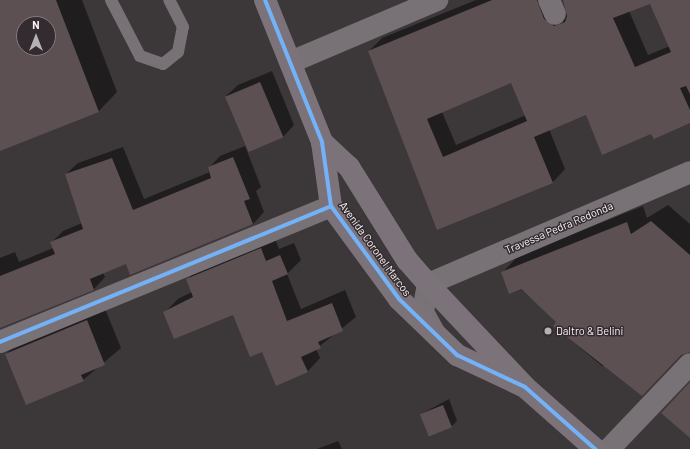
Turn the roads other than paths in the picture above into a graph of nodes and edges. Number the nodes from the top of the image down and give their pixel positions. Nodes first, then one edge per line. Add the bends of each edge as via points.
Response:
1 (111, 0) edge
2 (169, 0) edge
3 (265, 0) edge
4 (437, 0) edge
5 (291, 62) junction
6 (322, 142) junction
7 (690, 172) edge
8 (331, 206) junction
9 (428, 284) junction
10 (434, 332) junction
11 (0, 342) edge
12 (690, 364) edge
13 (525, 387) junction
14 (595, 449) edge
15 (609, 449) edge

1 - 2 lane via 140,56 163,64 178,52 183,27
3 - 5 main road, Avenida Coronel Marcos
4 - 5 street via 354,38
5 - 6 main road, Avenida Coronel Marcos
6 - 8 main road, Avenida Coronel Marcos
6 - 9 main road, Avenida Coronel Marcos via 349,167 408,260
7 - 9 street, Travessa Pedra Redonda
8 - 10 main road, Avenida Coronel Marcos via 399,299
8 - 11 street
9 - 10 street via 423,312
9 - 13 main road, Avenida Coronel Marcos
10 - 13 main road, Avenida Coronel Marcos via 457,355
12 - 15 street
13 - 14 main road, Avenida Coronel Marcos

